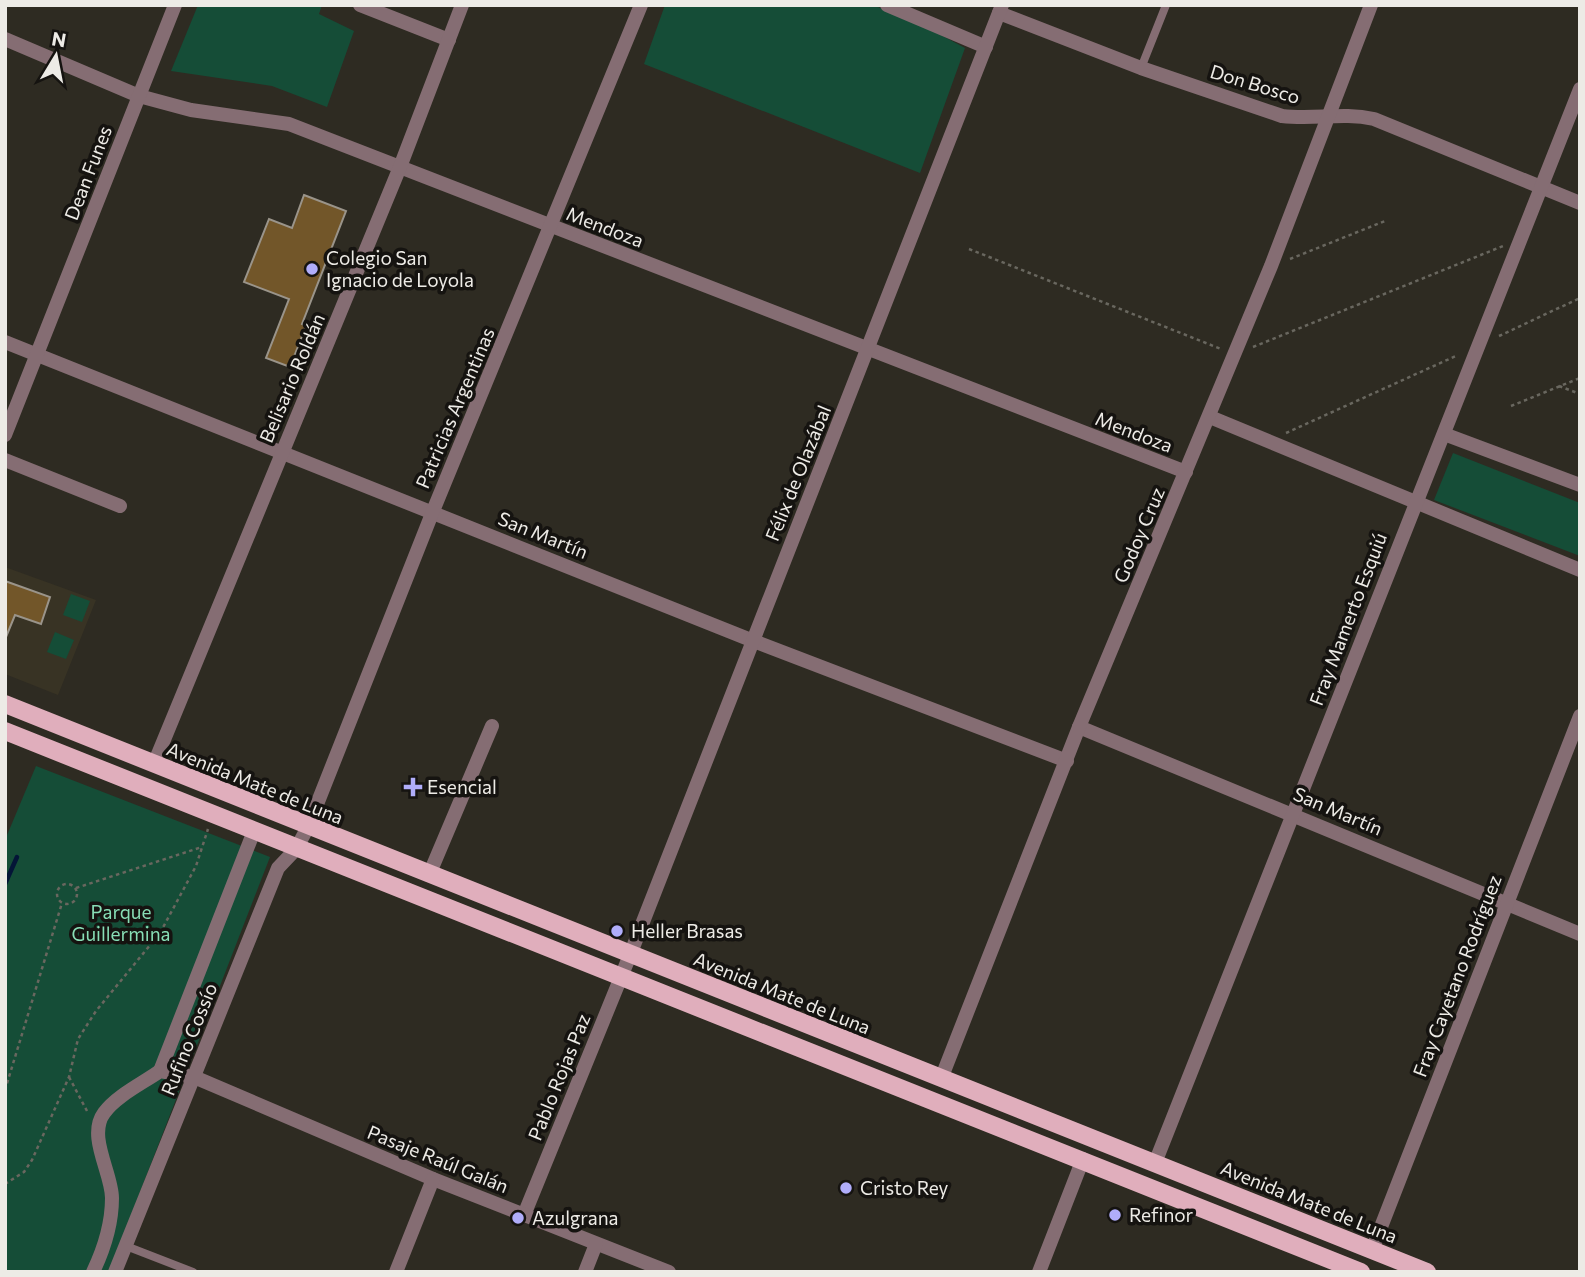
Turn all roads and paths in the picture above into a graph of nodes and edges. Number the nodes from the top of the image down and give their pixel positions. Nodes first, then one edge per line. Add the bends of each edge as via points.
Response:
1 (175, 5) edge
2 (360, 5) edge
3 (462, 5) edge
4 (641, 5) edge
5 (887, 5) edge
6 (1166, 5) edge
7 (1370, 6) edge
8 (1001, 9) edge
9 (5, 39) edge
10 (449, 40) junction
11 (986, 47) junction
12 (1141, 68) junction
13 (1580, 89) edge
14 (139, 96) junction
15 (1328, 115) junction
16 (400, 167) junction
17 (1542, 188) junction
18 (1580, 203) edge
19 (1385, 221) dead end
20 (552, 227) junction
21 (1271, 266) junction
22 (1580, 298) edge
23 (5, 342) edge
24 (1479, 346) junction
25 (867, 351) junction
26 (38, 356) junction
27 (1580, 377) edge
28 (1559, 386) junction
29 (1580, 394) edge
30 (1511, 406) dead end
31 (1210, 417) junction
32 (1444, 433) junction
33 (5, 435) edge
34 (1267, 441) junction
35 (282, 452) junction
36 (5, 460) edge
37 (1186, 472) junction
38 (1580, 485) edge
39 (1414, 503) junction
40 (120, 506) dead end
41 (433, 511) junction
42 (1580, 570) edge
43 (751, 640) junction
44 (5, 704) edge
45 (1580, 716) edge
46 (492, 726) dead end
47 (1079, 727) junction
48 (5, 731) edge
49 (1067, 761) junction
50 (154, 764) junction
51 (213, 813) junction
52 (1292, 813) junction
53 (308, 827) junction
54 (254, 831) junction
55 (202, 847) junction
56 (296, 849) junction
57 (429, 875) junction
58 (76, 888) junction
59 (1506, 902) junction
60 (62, 903) junction
61 (1580, 934) edge
62 (630, 955) junction
63 (621, 976) junction
64 (160, 1071) junction
65 (69, 1077) junction
66 (194, 1077) junction
67 (941, 1079) junction
68 (5, 1090) edge
69 (99, 1134) junction
70 (1083, 1159) junction
71 (1155, 1163) junction
72 (433, 1179) junction
73 (5, 1184) edge
74 (524, 1214) junction
75 (596, 1244) junction
76 (125, 1245) junction
77 (1372, 1251) junction
78 (93, 1272) edge
79 (115, 1272) edge
80 (193, 1272) edge
81 (396, 1272) edge
82 (585, 1272) edge
83 (669, 1272) edge
84 (1039, 1272) edge
85 (1361, 1272) edge
86 (1427, 1272) edge

1 - 14 street, Dean Funes
2 - 10 street
3 - 10 street, Belisario Roldán
4 - 20 street, Patricias Argentinas
5 - 11 street
6 - 12 lane
7 - 15 street, Godoy Cruz
8 - 11 street, Félix de Olazábal
8 - 12 street, Don Bosco
9 - 14 street, Mendoza
10 - 16 street, Belisario Roldán
11 - 25 street, Félix de Olazábal
12 - 15 street, Don Bosco via 1282,116 1307,120
13 - 17 street, Fray Mamerto Esquiú
14 - 16 street, Mendoza via 191,110 289,124
14 - 26 street, Dean Funes
15 - 17 street, Don Bosco via 1374,119
15 - 21 street, Godoy Cruz
16 - 20 street, Mendoza
16 - 35 street, Belisario Roldán
17 - 18 street, Don Bosco
17 - 24 street, Fray Mamerto Esquiú
19 - 21 path
20 - 25 street, Mendoza
20 - 41 street, Patricias Argentinas
21 - 31 street, Godoy Cruz
22 - 24 path
23 - 26 street, San Martín
24 - 32 street, Fray Mamerto Esquiú
24 - 34 path
25 - 37 street, Mendoza
25 - 43 street, Félix de Olazábal
26 - 33 street, Dean Funes
26 - 35 street, San Martín
27 - 28 path
28 - 29 path
28 - 30 path
31 - 34 street
31 - 37 street, Godoy Cruz
32 - 38 street
32 - 39 street, Fray Mamerto Esquiú
34 - 39 street
35 - 41 street, San Martín
35 - 50 street, Belisario Roldán
36 - 40 street
37 - 47 street, Godoy Cruz
39 - 42 street
39 - 52 street, Fray Mamerto Esquiú
41 - 43 street, San Martín
41 - 53 street, Patricias Argentinas
43 - 49 street, San Martín
43 - 62 street, Félix de Olazábal
44 - 50 main road, Avenida Mate de Luna
45 - 59 street, Fray Cayetano Rodríguez
46 - 57 street
47 - 49 street, Godoy Cruz
47 - 52 street, San Martín
48 - 51 main road
49 - 67 street, Godoy Cruz
50 - 53 main road, Avenida Mate de Luna
51 - 54 main road
51 - 55 path
52 - 59 street, San Martín
52 - 71 street, Fray Mamerto Esquiú
53 - 56 street, Rufino Cossío
53 - 57 main road, Avenida Mate de Luna
54 - 56 main road
54 - 64 street
55 - 58 path
55 - 65 path via 160,933 78,1039
56 - 63 main road
56 - 66 street, Rufino Cossío via 278,868
57 - 62 main road, Avenida Mate de Luna
58 - 60 path via 75,901
58 - 60 path via 71,884 59,887
59 - 61 street, San Martín
59 - 77 street, Fray Cayetano Rodríguez
60 - 68 path
62 - 63 street, Pablo Rojas Paz
62 - 67 main road, Avenida Mate de Luna
63 - 70 main road
63 - 74 street, Pablo Rojas Paz
64 - 66 street, Pasaje Raúl Galán
64 - 69 street via 104,1111
65 - 69 path
65 - 73 path via 33,1160
66 - 72 street, Pasaje Raúl Galán
66 - 76 street, Rufino Cossío
67 - 71 main road, Avenida Mate de Luna
69 - 78 street via 112,1198 104,1247
70 - 84 street
70 - 85 main road
71 - 77 main road, Avenida Mate de Luna
72 - 74 street, Pasaje Raúl Galán
72 - 81 street
74 - 75 street, Pasaje Raúl Galán
75 - 82 street
75 - 83 street, Pasaje Raúl Galán
76 - 79 street, Rufino Cossío
76 - 80 lane
77 - 86 main road, Avenida Mate de Luna

